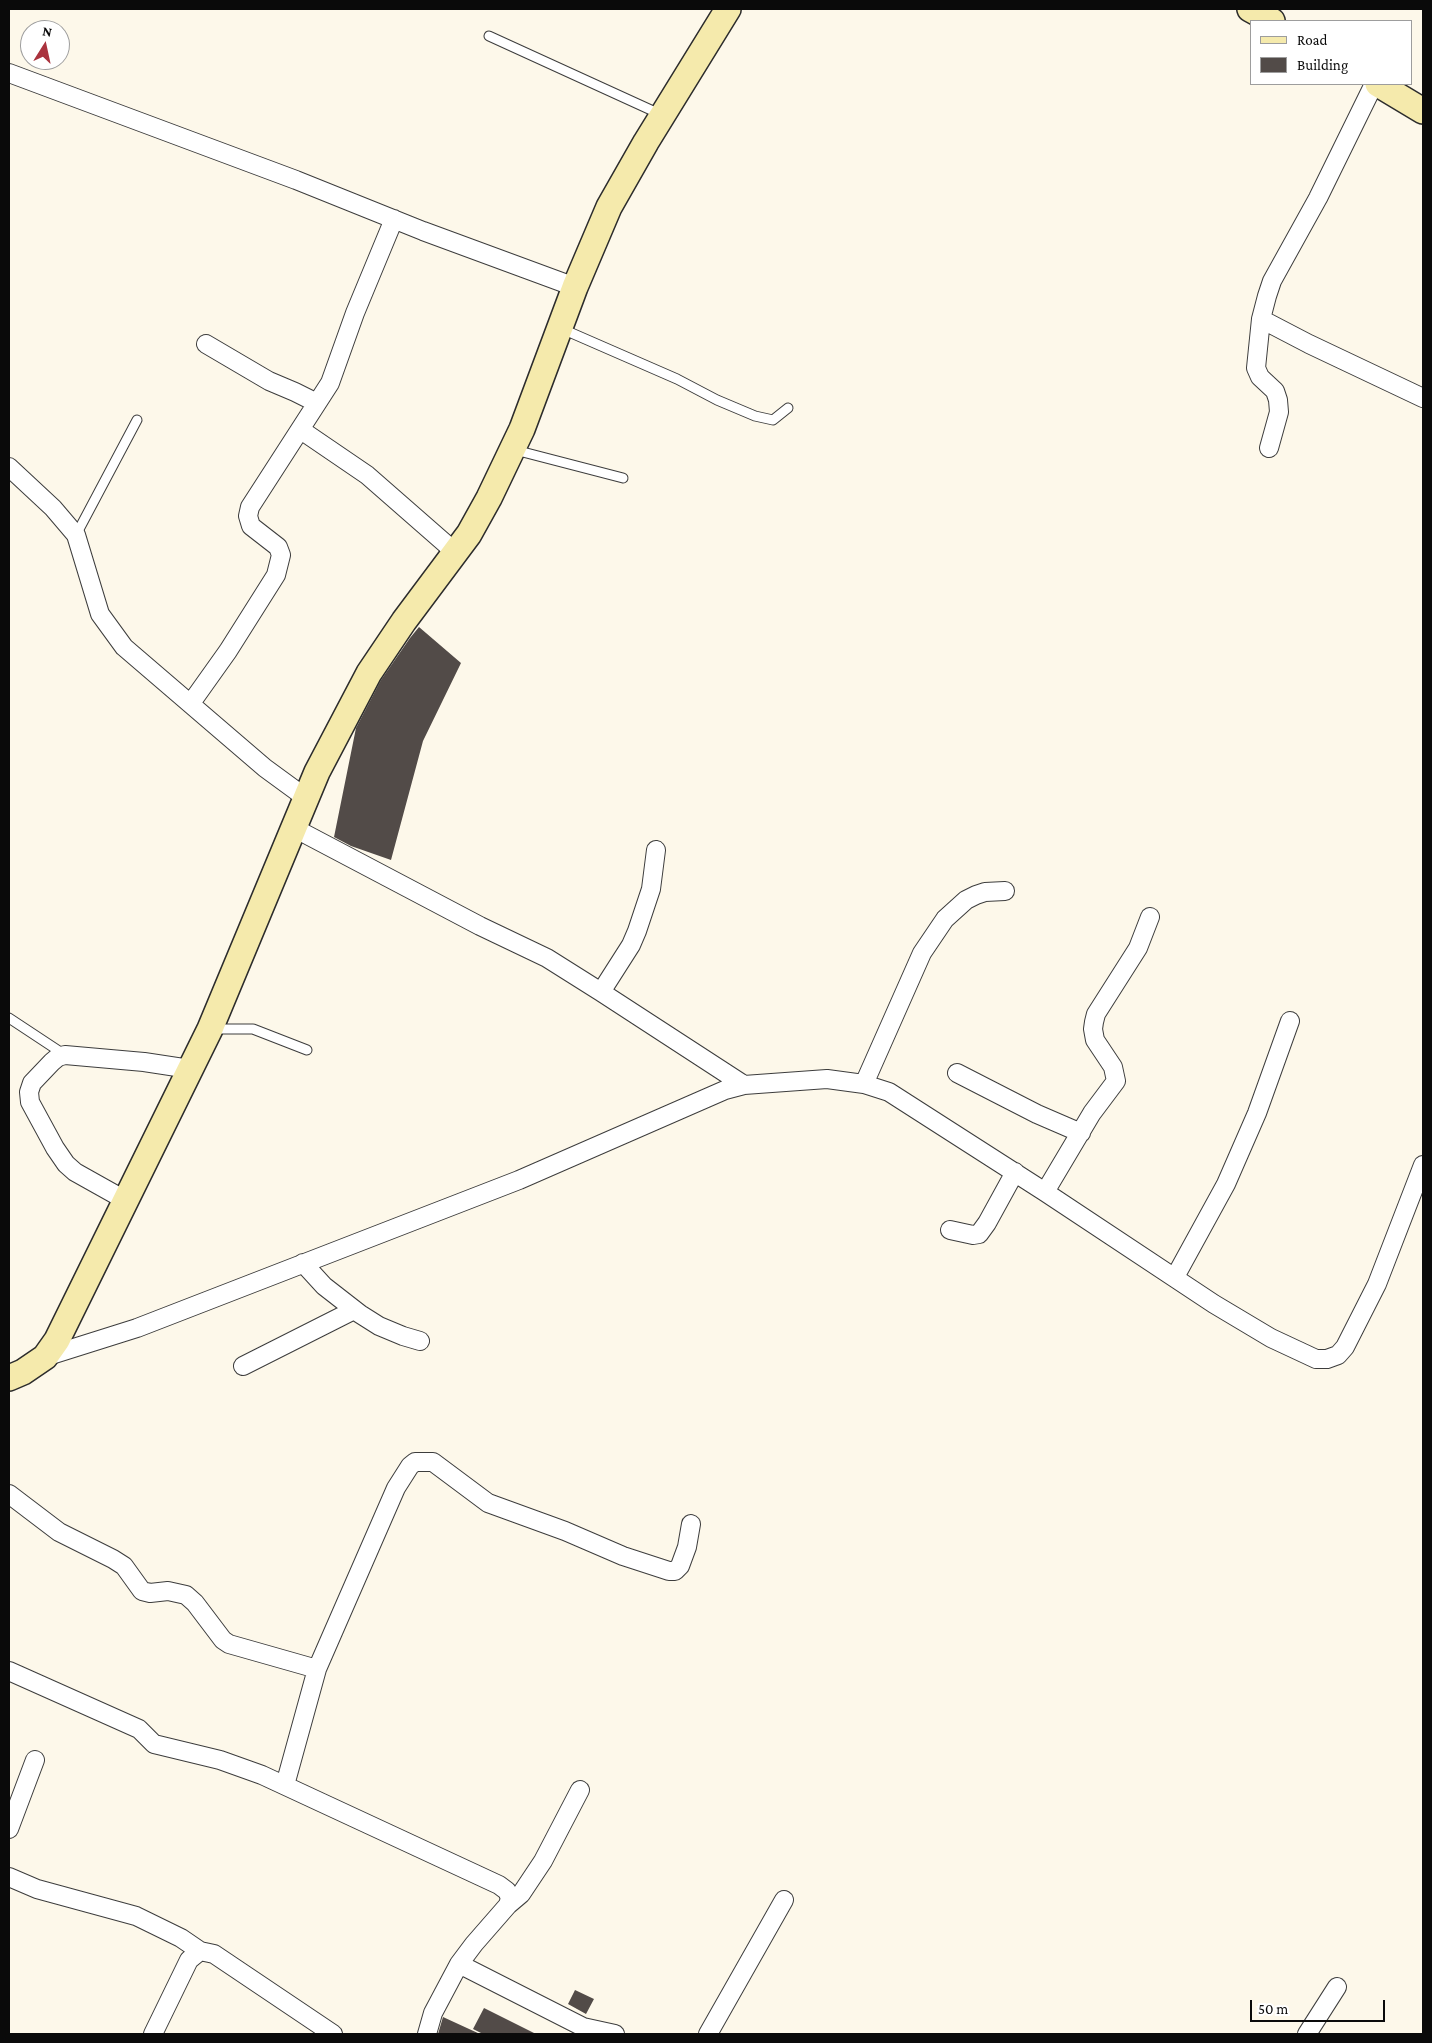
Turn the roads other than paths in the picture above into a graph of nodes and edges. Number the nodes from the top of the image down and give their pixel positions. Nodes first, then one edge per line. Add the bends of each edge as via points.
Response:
1 (728, 9) edge
2 (1250, 9) edge
3 (1270, 20) edge
4 (489, 36) dead end
5 (9, 73) edge
6 (1374, 85) edge
7 (1380, 85) edge
8 (1423, 111) edge
9 (662, 116) junction
10 (394, 219) junction
11 (575, 287) junction
12 (1261, 319) junction
13 (560, 328) junction
14 (206, 344) dead end
15 (1423, 398) edge
16 (317, 403) junction
17 (788, 408) dead end
18 (137, 420) dead end
19 (301, 430) junction
20 (1268, 448) dead end
21 (512, 449) junction
22 (9, 467) edge
23 (623, 478) dead end
24 (76, 535) junction
25 (455, 552) junction
26 (191, 703) junction
27 (306, 798) junction
28 (294, 828) junction
29 (656, 850) dead end
30 (1005, 891) dead end
31 (1150, 917) dead end
32 (602, 992) junction
33 (9, 1018) edge
34 (1290, 1021) dead end
35 (210, 1029) junction
36 (307, 1050) dead end
37 (66, 1055) junction
38 (190, 1069) junction
39 (957, 1073) dead end
40 (864, 1084) junction
41 (744, 1085) junction
42 (1081, 1133) junction
43 (1423, 1165) edge
44 (1015, 1172) junction
45 (1045, 1192) junction
46 (125, 1200) junction
47 (950, 1230) dead end
48 (303, 1263) junction
49 (1175, 1277) junction
50 (354, 1310) junction
51 (420, 1341) dead end
52 (45, 1357) junction
53 (242, 1366) dead end
54 (9, 1378) edge
55 (9, 1494) edge
56 (691, 1524) dead end
57 (317, 1669) junction
58 (9, 1671) edge
59 (34, 1760) dead end
60 (285, 1785) junction
61 (580, 1790) dead end
62 (9, 1829) edge
63 (9, 1877) edge
64 (784, 1900) dead end
65 (508, 1905) junction
66 (200, 1951) junction
67 (459, 1964) junction
68 (1337, 1987) dead end
69 (153, 2034) edge
70 (333, 2034) edge
71 (427, 2034) edge
72 (615, 2034) edge
73 (708, 2034) edge
74 (1307, 2034) edge

1 - 9 main road
2 - 3 main road
4 - 9 lane
5 - 10 street
6 - 12 street via 1318,198 1272,281
7 - 8 main road
9 - 11 main road via 609,207
10 - 11 street
10 - 16 street via 354,313 330,383
11 - 13 main road
12 - 15 street
12 - 20 street via 1256,368 1260,377 1275,391 1279,412
13 - 17 lane via 677,378 754,416 773,420
13 - 21 main road
14 - 16 street via 269,381
16 - 19 street
18 - 24 lane
19 - 25 street via 367,475
19 - 26 street via 256,497 248,516 251,526 278,547 281,555 276,575
21 - 23 lane
21 - 25 main road via 489,498
22 - 24 street via 53,508
24 - 26 street via 93,597 109,628 124,647
25 - 27 main road via 369,673
26 - 27 street via 265,768
27 - 28 main road
28 - 32 street via 547,958
28 - 35 main road
29 - 32 street via 650,889 637,931
30 - 40 street via 985,892 966,900 940,926 922,953
31 - 42 street via 1138,948 1096,1014 1092,1029 1113,1067 1116,1081
32 - 41 street
33 - 37 lane
34 - 49 street via 1258,1113 1226,1184
35 - 36 lane via 253,1029
35 - 38 main road
37 - 38 street
37 - 46 street via 58,1057 32,1083 30,1102 66,1164
38 - 46 main road
39 - 42 street
40 - 41 street via 827,1079
40 - 44 street via 888,1092
41 - 48 street via 725,1090 519,1180
42 - 45 street
43 - 49 street via 1377,1284 1338,1355 1316,1358 1271,1338
44 - 45 street
44 - 47 street via 979,1234
45 - 49 street
46 - 52 main road
48 - 50 street via 324,1286
48 - 52 street via 137,1328
50 - 51 street via 379,1326
50 - 53 street
52 - 54 main road
55 - 57 street via 59,1532 124,1566 142,1591 186,1595 229,1644
56 - 57 street via 680,1566 669,1571 488,1503 433,1462 416,1462 396,1488
57 - 60 street
58 - 60 street via 139,1729 154,1744 220,1760
59 - 62 street
60 - 65 street via 499,1885 510,1898
61 - 65 street via 543,1861 521,1894
63 - 66 street via 37,1889 136,1916
64 - 73 street
65 - 67 street
66 - 69 street via 188,1960
66 - 70 street via 214,1954
67 - 71 street
67 - 72 street via 583,2026
68 - 74 street

